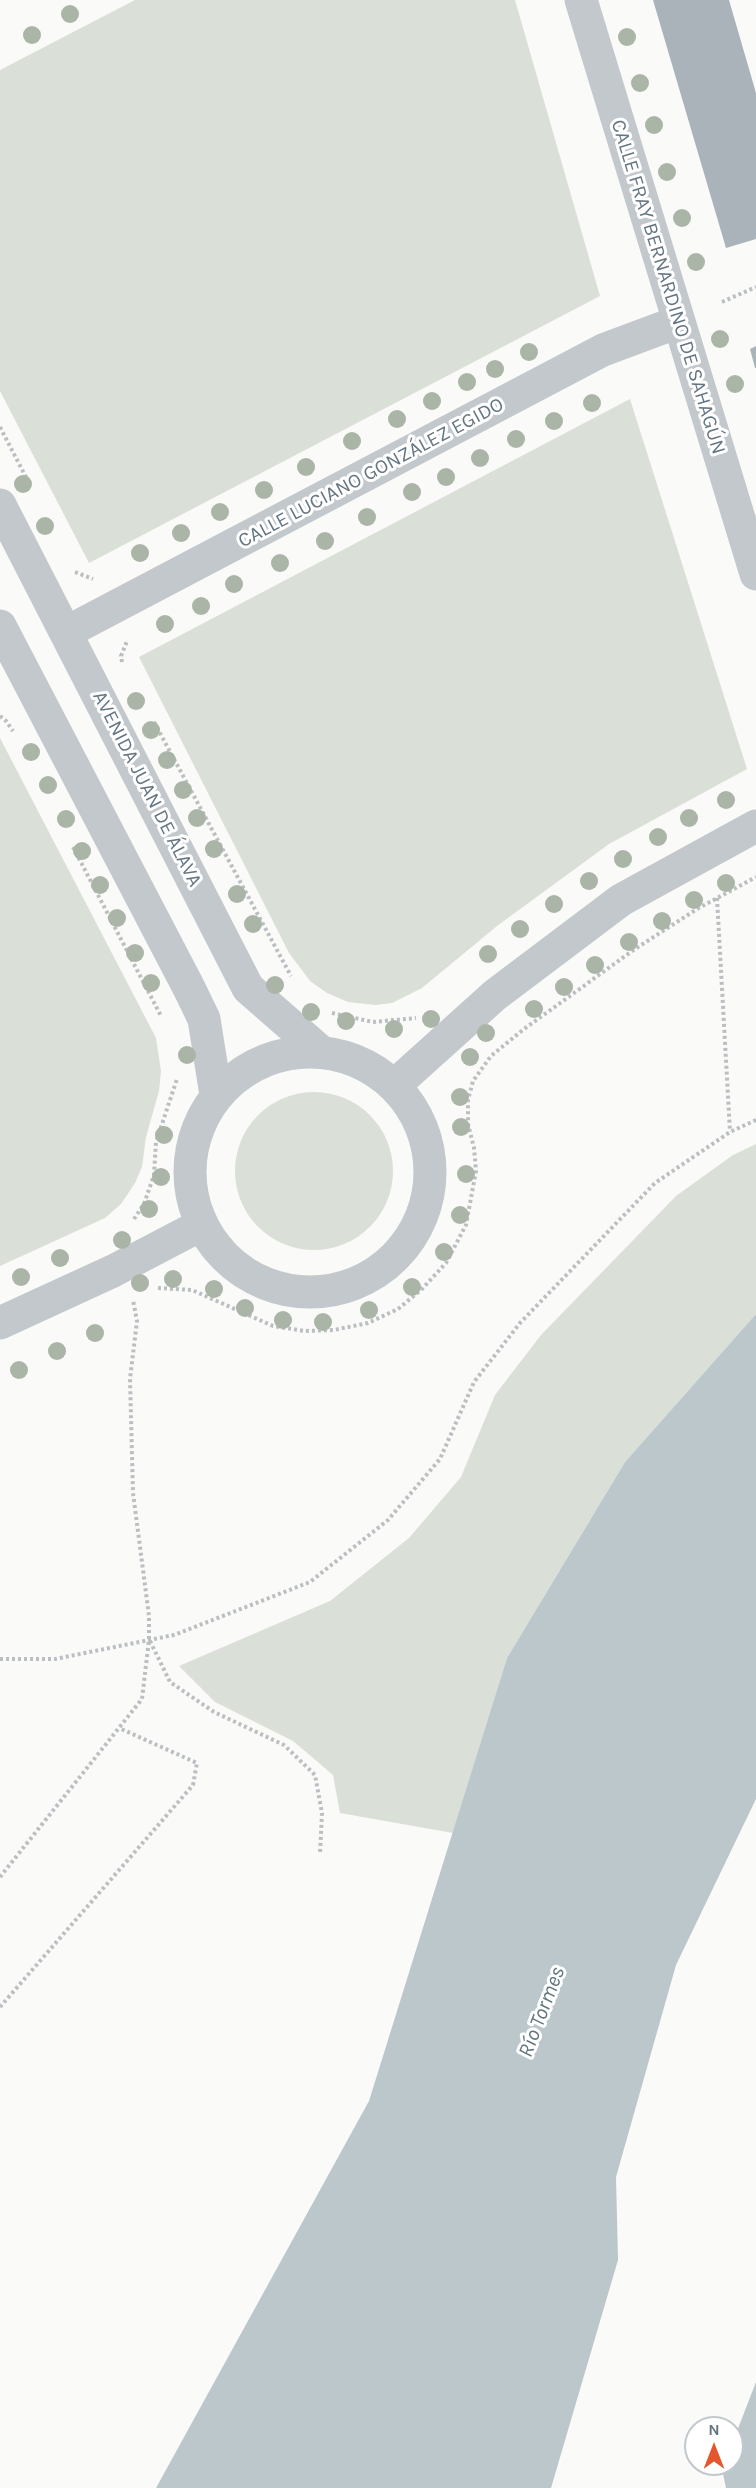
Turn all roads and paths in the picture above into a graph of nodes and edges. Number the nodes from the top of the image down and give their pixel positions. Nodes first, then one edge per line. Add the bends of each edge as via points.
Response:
1 (581, 0) edge
2 (756, 287) edge
3 (722, 302) dead end
4 (678, 322) junction
5 (0, 427) edge
6 (31, 488) dead end
7 (0, 505) edge
8 (71, 565) dead end
9 (756, 574) edge
10 (114, 608) junction
11 (0, 626) edge
12 (67, 632) junction
13 (123, 666) dead end
14 (10, 667) edge
15 (0, 716) edge
16 (152, 718) dead end
17 (14, 734) dead end
18 (756, 826) edge
19 (68, 838) dead end
20 (756, 877) edge
21 (717, 898) junction
22 (297, 986) dead end
23 (324, 1007) dead end
24 (481, 1007) junction
25 (426, 1013) dead end
26 (164, 1022) dead end
27 (512, 1039) junction
28 (320, 1051) junction
29 (179, 1071) dead end
30 (395, 1085) junction
31 (216, 1095) junction
32 (756, 1120) edge
33 (730, 1132) junction
34 (130, 1225) dead end
35 (201, 1225) junction
36 (113, 1271) junction
37 (153, 1289) dead end
38 (0, 1323) edge
39 (149, 1640) junction
40 (0, 1659) edge
41 (119, 1728) junction
42 (320, 1854) dead end
43 (0, 1876) edge
44 (0, 2007) edge

1 - 4 street, CALLE FRAY BERNARDINO DE SAHAGÚN
2 - 3 path
4 - 9 street, CALLE FRAY BERNARDINO DE SAHAGÚN
4 - 10 street, CALLE LUCIANO GONZÁLEZ EGIDO via 603,350
5 - 6 path
7 - 12 street, AVENIDA JUAN DE ÁLAVA
8 - 10 path via 74,572 99,581
10 - 12 street, CALLE LUCIANO GONZÁLEZ EGIDO
10 - 13 path via 128,638 121,656
11 - 14 street
12 - 28 street, AVENIDA JUAN DE ÁLAVA via 248,988
14 - 31 street via 204,1019
15 - 17 path
16 - 22 path
18 - 24 street via 621,900
19 - 26 path
20 - 21 path
21 - 27 path via 635,949
21 - 33 path
23 - 25 path via 333,1014 374,1022 416,1018
24 - 27 path
24 - 30 street
27 - 37 path via 491,1056 473,1081 468,1100 476,1171 466,1225 446,1263 398,1309 368,1323 305,1331 273,1326 192,1290
28 - 30 street via 361,1062
28 - 31 street via 263,1060
29 - 34 path via 156,1142 154,1175 144,1204
30 - 35 street via 422,1124 432,1169 423,1215 399,1254 361,1282 315,1293 269,1286 229,1262
31 - 35 street via 198,1125 189,1158 190,1192
32 - 33 path
33 - 39 path via 655,1183 520,1323 474,1382 441,1459 388,1520 310,1582 174,1635
35 - 36 street
36 - 38 street
36 - 39 path via 122,1293 133,1298 137,1321 130,1379 133,1493
39 - 40 path via 55,1659
39 - 41 path via 142,1699
39 - 42 path via 170,1682 214,1712 284,1745 315,1775 322,1813
41 - 43 path
41 - 44 path via 196,1763 194,1785

